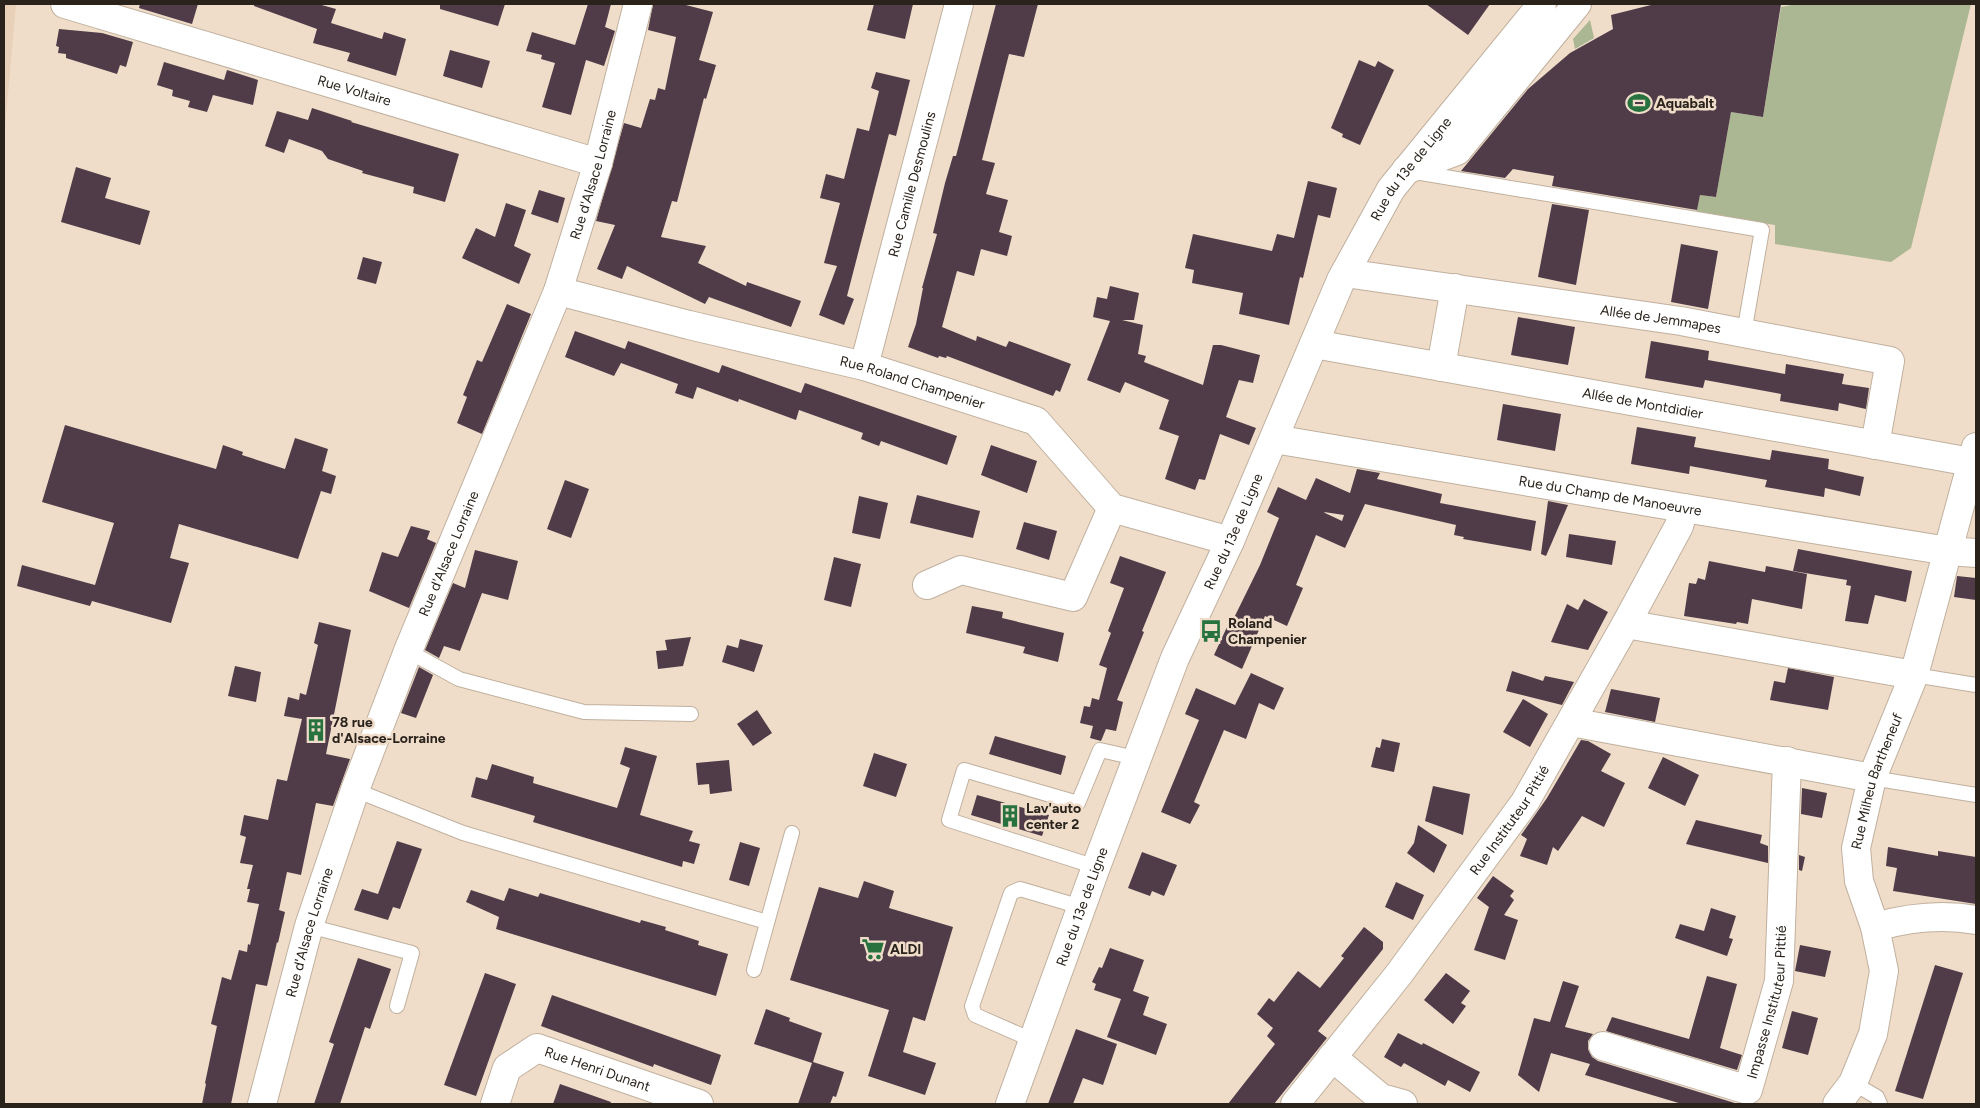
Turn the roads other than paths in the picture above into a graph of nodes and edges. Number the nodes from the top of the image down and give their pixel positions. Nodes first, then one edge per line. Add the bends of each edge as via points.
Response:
1 (65, 4) edge
2 (638, 4) edge
3 (959, 4) edge
4 (1542, 4) edge
5 (1577, 4) edge
6 (114, 10) edge
7 (598, 164) junction
8 (1406, 170) junction
9 (1345, 273) junction
10 (1455, 288) junction
11 (558, 291) junction
12 (1744, 333) junction
13 (1314, 344) junction
14 (864, 366) junction
15 (1441, 367) junction
16 (1274, 439) junction
17 (1875, 445) junction
18 (1974, 455) edge
19 (1112, 508) junction
20 (1684, 508) junction
21 (1230, 541) junction
22 (1948, 550) junction
23 (1976, 554) edge
24 (927, 585) dead end
25 (1626, 624) junction
26 (408, 651) junction
27 (1914, 674) junction
28 (1976, 685) edge
29 (691, 714) dead end
30 (1571, 722) junction
31 (1136, 758) junction
32 (1787, 761) junction
33 (1872, 778) junction
34 (355, 790) junction
35 (1976, 795) edge
36 (792, 833) dead end
37 (1096, 867) junction
38 (1081, 907) junction
39 (1976, 920) edge
40 (767, 922) junction
41 (309, 926) junction
42 (1875, 927) junction
43 (754, 970) dead end
44 (397, 1006) dead end
45 (1032, 1040) junction
46 (1604, 1046) dead end
47 (1332, 1057) junction
48 (1845, 1094) edge
49 (262, 1104) edge
50 (495, 1104) edge
51 (698, 1104) edge
52 (1010, 1104) edge
53 (1294, 1104) edge
54 (1403, 1104) edge
55 (1880, 1104) edge

1 - 6 street, Rue Voltaire
2 - 7 street, Rue d'Alsace Lorraine
3 - 14 street, Rue Camille Desmoulins
4 - 8 street, Rue du 13e de Ligne
5 - 8 street via 1457,151
6 - 7 street, Rue Voltaire
7 - 11 street, Rue d'Alsace Lorraine
8 - 9 street, Rue du 13e de Ligne via 1391,189
8 - 12 lane via 1762,230
9 - 10 street, Allée de Jemmapes
9 - 13 street, Rue du 13e de Ligne
10 - 12 street, Allée de Jemmapes
10 - 15 street
11 - 14 street, Rue Roland Champenier
11 - 26 street, Rue d'Alsace Lorraine
12 - 17 street, Allée de Jemmapes via 1890,361
13 - 15 street, Allée de Montdidier
13 - 16 street, Rue du 13e de Ligne
14 - 19 street, Rue Roland Champenier via 1036,421
15 - 17 street, Allée de Montdidier
16 - 20 street, Rue du Champ de Manoeuvre
16 - 21 street, Rue du 13e de Ligne
17 - 18 street, Allée de Montdidier
18 - 22 street, Rue Milheu Bartheneuf
19 - 21 street
19 - 24 street via 1073,597 960,570
20 - 22 street, Rue du Champ de Manoeuvre
20 - 25 street, Rue Instituteur Pittié via 1679,526
21 - 31 street, Rue du 13e de Ligne via 1175,658
22 - 23 street, Rue du Champ de Manoeuvre
22 - 27 street, Rue Milheu Bartheneuf
25 - 27 street
25 - 30 street, Rue Instituteur Pittié
26 - 29 lane via 459,679 584,712
26 - 34 street, Rue d'Alsace Lorraine
27 - 28 lane
27 - 33 street, Rue Milheu Bartheneuf
30 - 32 street
30 - 47 street, Rue Instituteur Pittié via 1525,802 1399,974
31 - 37 street, Rue du 13e de Ligne
31 - 37 lane via 1100,750 1078,804 964,770 949,820
32 - 33 street
32 - 46 street, Impasse Instituteur Pittié via 1779,981 1748,1090
33 - 35 lane
33 - 42 street, Rue Milheu Bartheneuf via 1856,848 1859,881
34 - 40 lane via 463,833
34 - 41 street, Rue d'Alsace Lorraine
36 - 40 lane
37 - 38 street, Rue du 13e de Ligne
38 - 45 street, Rue du 13e de Ligne
38 - 45 lane via 1020,889 1011,893 972,1006 975,1015
39 - 42 street via 1949,917 1898,921
40 - 43 lane
41 - 44 lane via 412,953
41 - 49 street, Rue d'Alsace Lorraine
42 - 48 street, Rue Milheu Bartheneuf via 1884,971 1873,1034
45 - 52 street, Rue du 13e de Ligne
47 - 53 street, Rue Instituteur Pittié
47 - 54 street via 1381,1098
48 - 55 lane via 1877,1098
50 - 51 street, Rue Henri Dunant via 507,1068 537,1048

